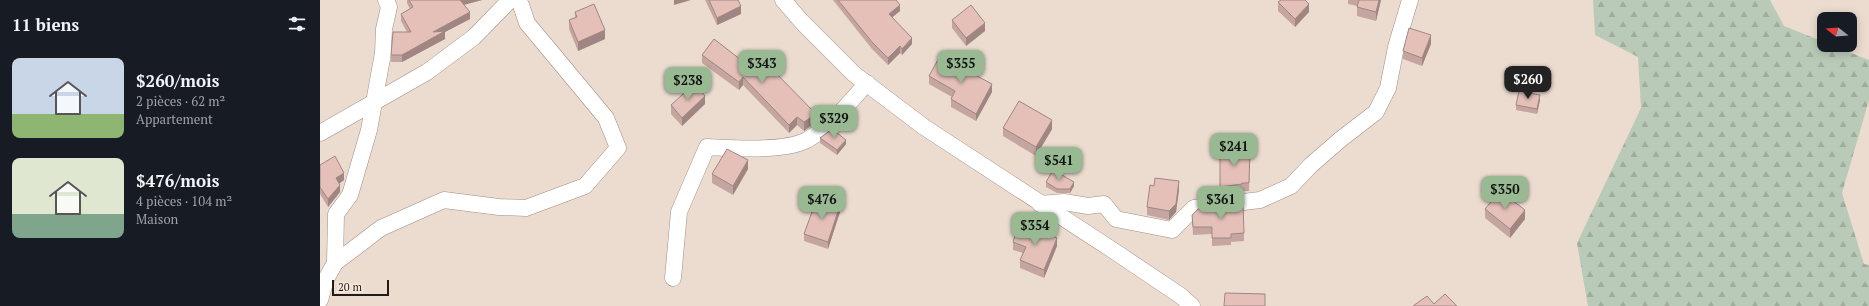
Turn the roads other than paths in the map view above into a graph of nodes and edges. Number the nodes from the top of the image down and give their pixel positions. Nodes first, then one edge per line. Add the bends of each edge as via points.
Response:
1 (386, 0) edge
2 (510, 0) edge
3 (518, 0) edge
4 (783, 0) edge
5 (1410, 0) edge
6 (867, 83) junction
7 (374, 101) junction
8 (320, 133) edge
9 (1040, 204) junction
10 (335, 263) junction
11 (673, 278) dead end
12 (320, 300) edge
13 (1192, 306) edge

1 - 7 street via 388,7 383,53
2 - 7 street via 474,37 427,72
3 - 10 street via 527,23 606,118 618,148 585,186 526,208 444,200 381,228
4 - 6 street via 854,74
5 - 9 street via 1396,47 1388,88 1376,112 1341,139 1291,186 1260,200 1194,208 1172,230 1116,218 1104,204
6 - 9 street via 924,127
6 - 11 street via 838,115 806,140 785,146 707,147 679,212
7 - 8 street
7 - 10 street via 369,130 350,195 336,214
9 - 13 street via 1181,296
10 - 12 street via 326,279

